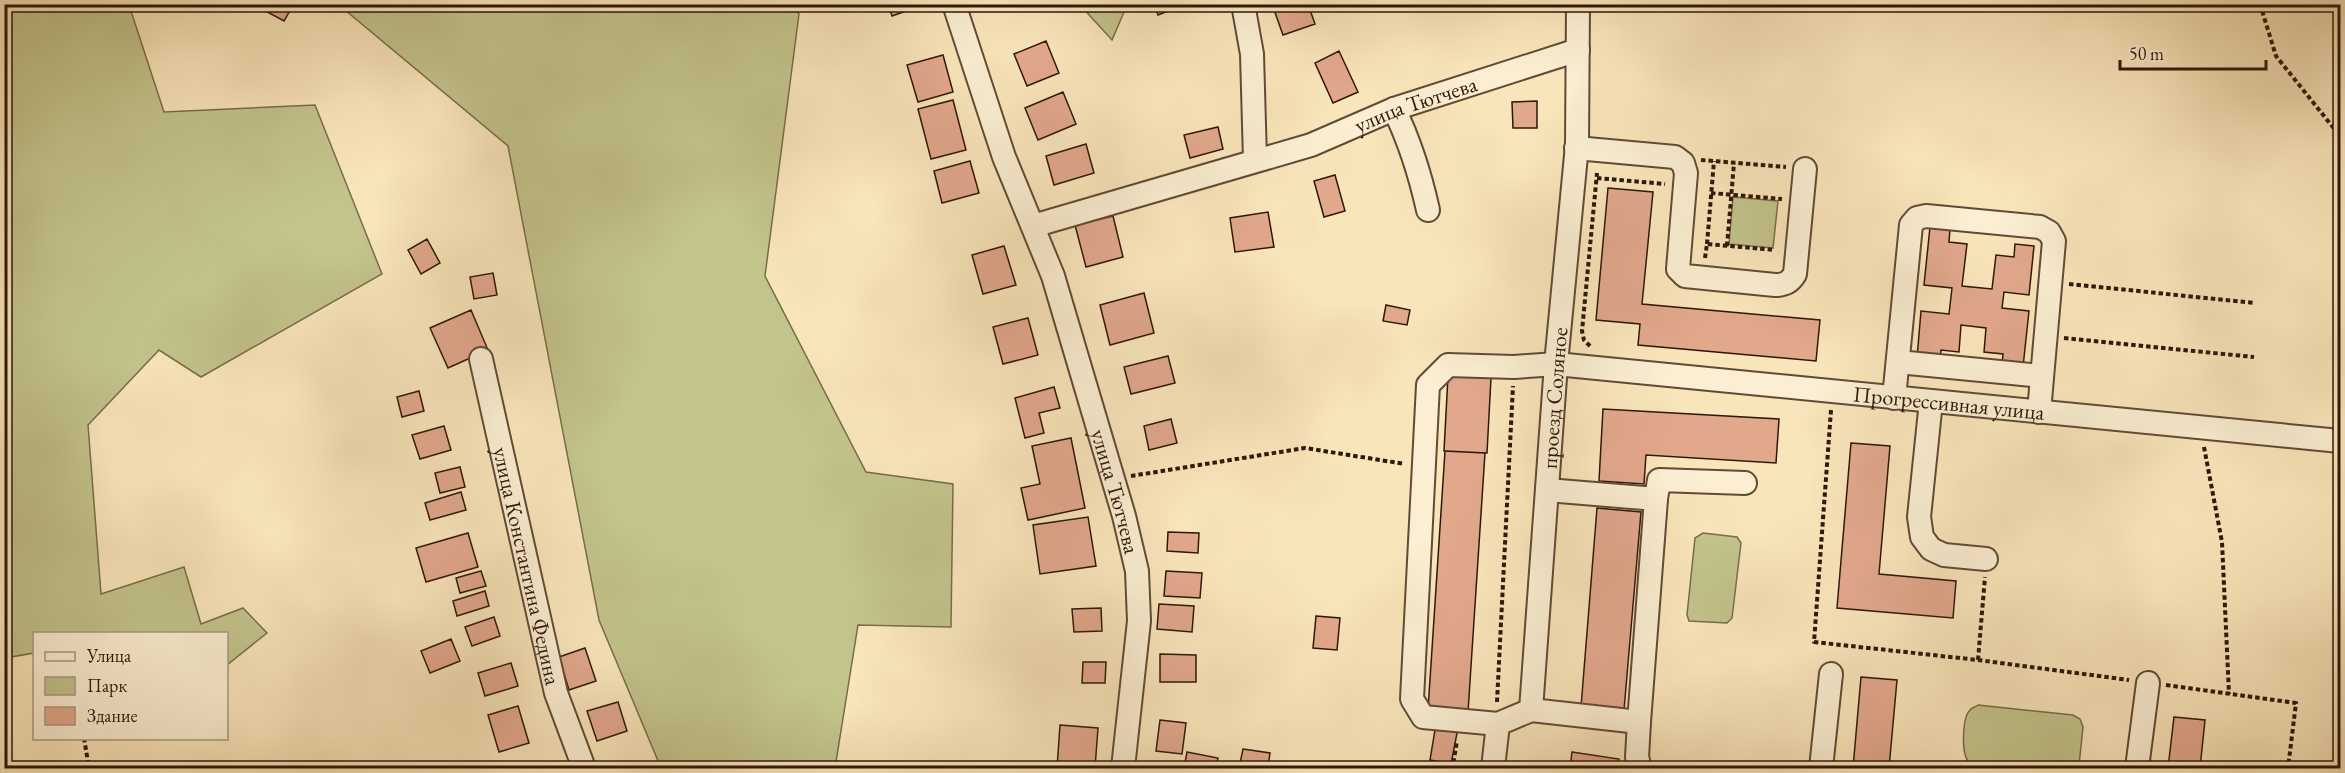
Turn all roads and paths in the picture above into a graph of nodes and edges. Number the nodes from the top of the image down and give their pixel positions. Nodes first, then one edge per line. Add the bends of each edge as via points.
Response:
1 (954, 4) edge
2 (1243, 4) edge
3 (1578, 4) edge
4 (2260, 4) edge
5 (1578, 50) junction
6 (1394, 108) junction
7 (2340, 136) edge
8 (1576, 148) junction
9 (1599, 150) junction
10 (1255, 160) junction
11 (1714, 161) junction
12 (1683, 163) junction
13 (1734, 163) junction
14 (1805, 169) joint
15 (1597, 178) junction
16 (1684, 186) junction
17 (1711, 193) junction
18 (1731, 195) junction
19 (1802, 201) junction
20 (1428, 210) dead end
21 (1033, 226) junction
22 (1707, 244) junction
23 (1727, 246) junction
24 (1775, 250) dead end
25 (1703, 279) junction
26 (2050, 282) junction
27 (2255, 303) dead end
28 (2045, 336) junction
29 (1596, 350) dead end
30 (2254, 357) dead end
31 (481, 359) dead end
32 (1898, 362) junction
33 (1556, 364) junction
34 (1514, 367) junction
35 (2042, 376) junction
36 (1832, 392) junction
37 (1894, 398) junction
38 (1931, 401) junction
39 (2039, 412) junction
40 (2201, 428) junction
41 (2340, 441) edge
42 (1424, 467) junction
43 (1113, 479) junction
44 (1745, 483) dead end
45 (1547, 490) junction
46 (1656, 499) junction
47 (1986, 559) joint
48 (1978, 660) junction
49 (1830, 674) dead end
50 (2148, 683) junction
51 (2229, 694) junction
52 (1532, 710) junction
53 (1460, 722) junction
54 (1639, 722) junction
55 (1498, 724) junction
56 (84, 740) edge
57 (90, 768) edge
58 (584, 768) edge
59 (1123, 768) edge
60 (1457, 768) edge
61 (1493, 768) edge
62 (1640, 768) edge
63 (1821, 768) edge
64 (2138, 768) edge
65 (2288, 768) edge

1 - 21 street, улица Тютчева via 1004,157
2 - 10 street via 1252,54
3 - 5 street, проезд Соляное
4 - 7 path via 2276,56
5 - 6 street, улица Тютчева
5 - 8 street, проезд Соляное
6 - 10 street, улица Тютчева via 1311,144
6 - 20 street via 1408,137
8 - 9 street
8 - 33 street, проезд Соляное
9 - 12 street via 1675,157
9 - 15 path
10 - 21 street, улица Тютчева
11 - 12 path
11 - 13 path
11 - 17 path
12 - 16 street
13 - 14 path
13 - 18 path
14 - 19 street
15 - 16 path
15 - 29 path via 1582,331 1587,344
16 - 25 street via 1678,268 1685,276
17 - 18 path
17 - 22 path
18 - 19 path
18 - 23 path
19 - 25 street via 1795,274 1788,282 1775,285
21 - 43 street, улица Тютчева via 1053,276
22 - 23 path
22 - 25 path
23 - 24 path
26 - 27 path
26 - 28 street
26 - 32 street via 2054,241 2040,227 1917,218 1911,225
28 - 30 path
28 - 35 street
31 - 58 street, улица Константина Федина via 556,693
32 - 35 street
32 - 37 street
33 - 34 street, Прогрессивная улица
33 - 36 street, Прогрессивная улица
33 - 45 street, проезд Соляное
34 - 42 street, Прогрессивная улица via 1448,365 1428,385
34 - 55 path
35 - 39 street
36 - 37 street, Прогрессивная улица
36 - 48 path via 1814,642
37 - 38 street, Прогрессивная улица
38 - 39 street, Прогрессивная улица
38 - 47 street via 1919,517 1922,537 1931,549 1944,555
39 - 40 street, Прогрессивная улица
40 - 41 street, Прогрессивная улица
40 - 51 path via 2222,542
42 - 43 path via 1305,448
42 - 53 street, Прогрессивная улица via 1412,699 1423,717
43 - 59 street, улица Тютчева via 1137,571 1139,621
44 - 46 street via 1659,480
45 - 46 street
45 - 52 street, проезд Соляное
46 - 54 street
47 - 48 path
48 - 50 path
49 - 63 street
50 - 51 path
50 - 64 street
51 - 65 path via 2296,703
52 - 54 street
52 - 55 street
53 - 55 street
53 - 60 path via 1453,765
54 - 62 street
55 - 61 street
56 - 57 path

